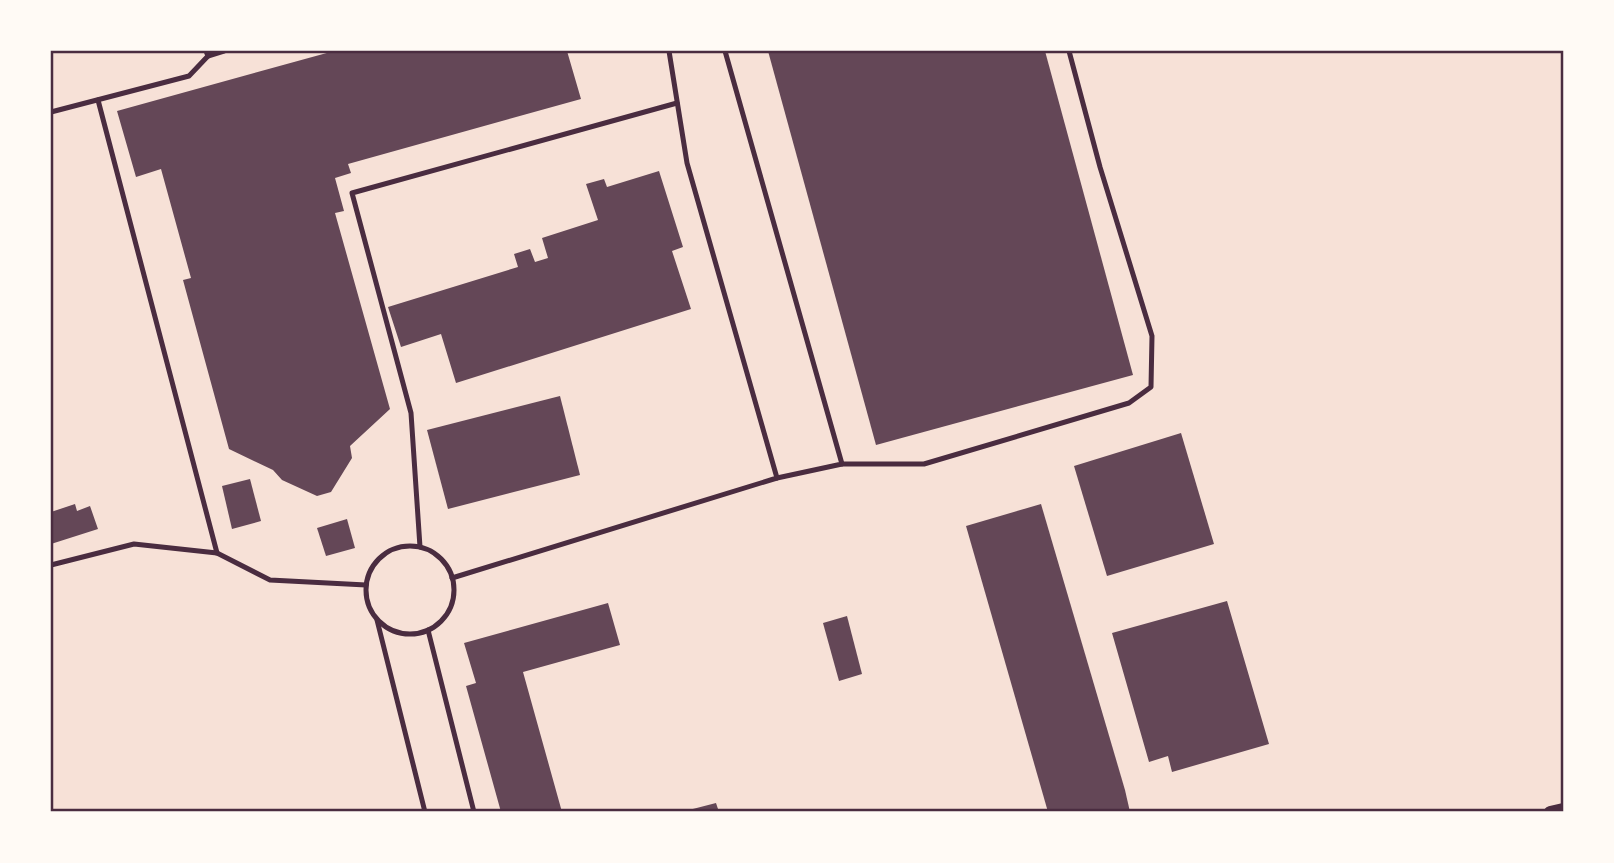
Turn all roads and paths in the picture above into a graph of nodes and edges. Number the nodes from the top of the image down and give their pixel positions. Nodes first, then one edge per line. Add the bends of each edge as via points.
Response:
1 (224, 51) edge
2 (669, 51) edge
3 (725, 51) edge
4 (1069, 51) edge
5 (207, 53) edge
6 (98, 100) junction
7 (677, 103) junction
8 (51, 112) edge
9 (842, 464) junction
10 (777, 478) junction
11 (420, 547) junction
12 (217, 553) junction
13 (51, 565) edge
14 (452, 578) junction
15 (366, 585) junction
16 (377, 620) junction
17 (428, 630) junction
18 (1563, 809) edge
19 (425, 812) edge
20 (474, 812) edge
21 (1550, 812) edge

1 - 5 lane
2 - 7 lane
3 - 9 lane
4 - 9 lane via 1152,336 1151,387 1129,403 924,464
5 - 6 lane via 189,76
6 - 8 lane
6 - 12 lane
7 - 10 lane via 688,163
7 - 11 lane via 352,193 411,413
9 - 10 lane
10 - 14 lane
11 - 14 lane via 437,555
11 - 15 lane via 404,546 384,555
12 - 13 lane via 134,544
12 - 15 lane via 270,580
14 - 17 lane via 454,595 449,610
15 - 16 lane via 366,601
16 - 17 lane via 397,632
16 - 19 lane
17 - 20 lane
18 - 21 street

